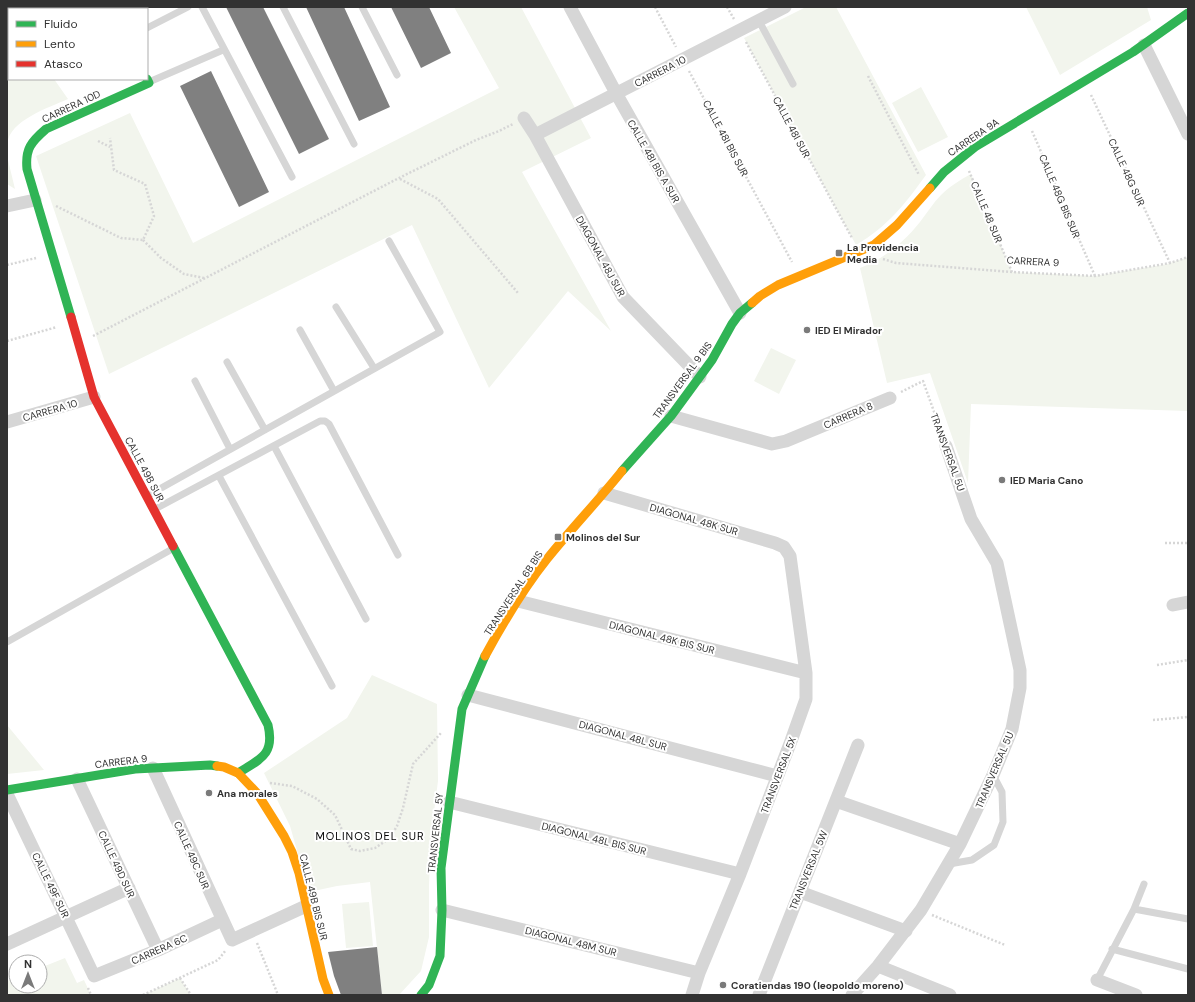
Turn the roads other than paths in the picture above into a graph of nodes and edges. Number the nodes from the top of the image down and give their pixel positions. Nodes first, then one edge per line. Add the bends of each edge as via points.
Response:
1 (188, 7) edge
2 (202, 7) edge
3 (283, 7) edge
4 (362, 7) edge
5 (570, 7) edge
6 (785, 7) edge
7 (1188, 12) edge
8 (759, 21) junction
9 (148, 27) edge
10 (1144, 45) junction
11 (224, 50) junction
12 (397, 75) dead end
13 (148, 81) edge
14 (793, 84) dead end
15 (616, 93) junction
16 (524, 118) road end
17 (1188, 134) edge
18 (535, 136) junction
19 (354, 144) dead end
20 (28, 146) joint
21 (292, 177) dead end
22 (35, 200) junction
23 (7, 206) edge
24 (389, 241) dead end
25 (336, 307) dead end
26 (740, 313) junction
27 (300, 330) dead end
28 (227, 362) dead end
29 (374, 368) junction
30 (700, 377) junction
31 (195, 381) dead end
32 (334, 391) junction
33 (94, 397) junction
34 (890, 398) road end
35 (671, 416) junction
36 (7, 422) edge
37 (265, 430) junction
38 (274, 446) junction
39 (946, 446) road end
40 (230, 449) junction
41 (219, 476) junction
42 (604, 492) junction
43 (147, 496) junction
44 (154, 509) junction
45 (784, 547) joint
46 (174, 548) junction
47 (398, 555) dead end
48 (518, 601) junction
49 (1188, 602) edge
50 (1173, 604) dead end
51 (366, 619) dead end
52 (7, 642) edge
53 (806, 673) junction
54 (332, 686) dead end
55 (468, 695) junction
56 (858, 745) dead end
57 (153, 768) junction
58 (238, 773) junction
59 (993, 775) junction
60 (777, 776) junction
61 (77, 779) junction
62 (7, 790) edge
63 (7, 794) edge
64 (836, 801) junction
65 (449, 802) junction
66 (960, 844) junction
67 (949, 864) junction
68 (740, 874) junction
69 (1144, 884) dead end
70 (129, 888) junction
71 (800, 892) junction
72 (306, 906) junction
73 (1134, 909) junction
74 (442, 910) junction
75 (66, 916) junction
76 (1188, 919) edge
77 (222, 920) junction
78 (906, 930) junction
79 (7, 944) edge
80 (1112, 949) junction
81 (158, 950) junction
82 (878, 966) junction
83 (1188, 969) edge
84 (699, 973) junction
85 (94, 976) joint
86 (1097, 980) joint
87 (329, 995) edge
88 (421, 995) edge
89 (692, 995) edge
90 (759, 995) edge
91 (852, 995) edge
92 (950, 995) edge
93 (1136, 995) edge

1 - 9 lane
2 - 11 lane
3 - 19 lane
4 - 12 lane
5 - 15 street, CALLE 48I BIS A SUR
6 - 8 street, CARRERA 10
7 - 10 street, CARRERA 9A
8 - 14 lane
8 - 15 street, CARRERA 10
10 - 17 street
10 - 26 street, CARRERA 9A via 963,155 933,183 897,225 874,245 778,285
11 - 13 lane
11 - 21 lane
13 - 20 street, CARRERA 10D via 46,129
15 - 18 street, CARRERA 10
15 - 26 street, CALLE 48I BIS A SUR
16 - 18 street, DIAGONAL 48J SUR
18 - 30 street, DIAGONAL 48J SUR via 623,297
20 - 22 street, CALLE 49B SUR via 26,169
22 - 23 street
22 - 33 street, CALLE 49B SUR
24 - 29 lane via 440,332
25 - 29 lane
26 - 30 street, TRANSVERSAL 9 BIS
27 - 32 lane
28 - 37 lane
29 - 32 lane
30 - 35 street, TRANSVERSAL 9 BIS
31 - 40 lane
32 - 37 lane
33 - 36 street, CARRERA 10
33 - 43 street, CALLE 49B SUR
34 - 35 street, CARRERA 8 via 786,441 772,444
35 - 42 street, TRANSVERSAL 9 BIS
37 - 40 lane
38 - 41 lane
38 - 47 lane via 320,421 329,424
38 - 51 lane
39 - 59 street, TRANSVERSAL 5U via 971,519 997,563 1020,670 1020,688 1012,729
40 - 43 lane
41 - 44 lane
41 - 54 lane
42 - 45 street, DIAGONAL 48K SUR
42 - 48 street, TRANSVERSAL 6B BIS via 547,559
43 - 44 street, CALLE 49B SUR
44 - 46 street, CALLE 49B SUR
45 - 53 street, TRANSVERSAL 5X via 790,556
46 - 52 lane
46 - 58 street, CALLE 49B SUR via 258,704 272,736 271,746 262,757
48 - 53 street, DIAGONAL 48K BIS SUR
48 - 55 street, TRANSVERSAL 6B BIS via 482,662
49 - 50 street
53 - 60 street, TRANSVERSAL 5X via 806,699
55 - 60 street, DIAGONAL 48L SUR
55 - 65 street, TRANSVERSAL 5Y via 462,709
56 - 64 street, TRANSVERSAL 5W
57 - 58 street, CARRERA 9 via 210,765
57 - 61 street, CARRERA 9
57 - 77 street, CALLE 49C SUR
58 - 72 street, CALLE 49B BIS SUR via 257,793 284,836 299,873
59 - 66 street, TRANSVERSAL 5U
59 - 67 lane via 1002,792 1003,815 1003,822 994,845 972,860
60 - 68 street, TRANSVERSAL 5X
61 - 62 street, CARRERA 9
61 - 70 street, CALLE 49D SUR
63 - 75 street, CALLE 49F SUR
64 - 66 street
64 - 71 street, TRANSVERSAL 5W
65 - 68 street, DIAGONAL 48L BIS SUR
65 - 74 street, TRANSVERSAL 5Y via 441,868
66 - 67 street, TRANSVERSAL 5U
67 - 78 street, TRANSVERSAL 5U
68 - 84 street, TRANSVERSAL 5X
69 - 73 lane
70 - 75 street
70 - 81 street, CALLE 49D SUR
71 - 78 street
71 - 90 street, TRANSVERSAL 5W
72 - 77 street, CALLE 49C SUR via 232,940
72 - 87 street, CALLE 49B BIS SUR
73 - 76 lane
73 - 80 lane
74 - 84 street, DIAGONAL 48M SUR
74 - 88 street, TRANSVERSAL 5Y via 440,956 429,985
75 - 79 street
75 - 85 street, CALLE 49F SUR
77 - 81 street, CARRERA 6C
78 - 82 street, TRANSVERSAL 5U
80 - 83 lane
80 - 86 lane
81 - 85 street, CARRERA 6C
82 - 91 street, TRANSVERSAL 5U
82 - 92 street
84 - 89 street, TRANSVERSAL 5X
86 - 93 street

